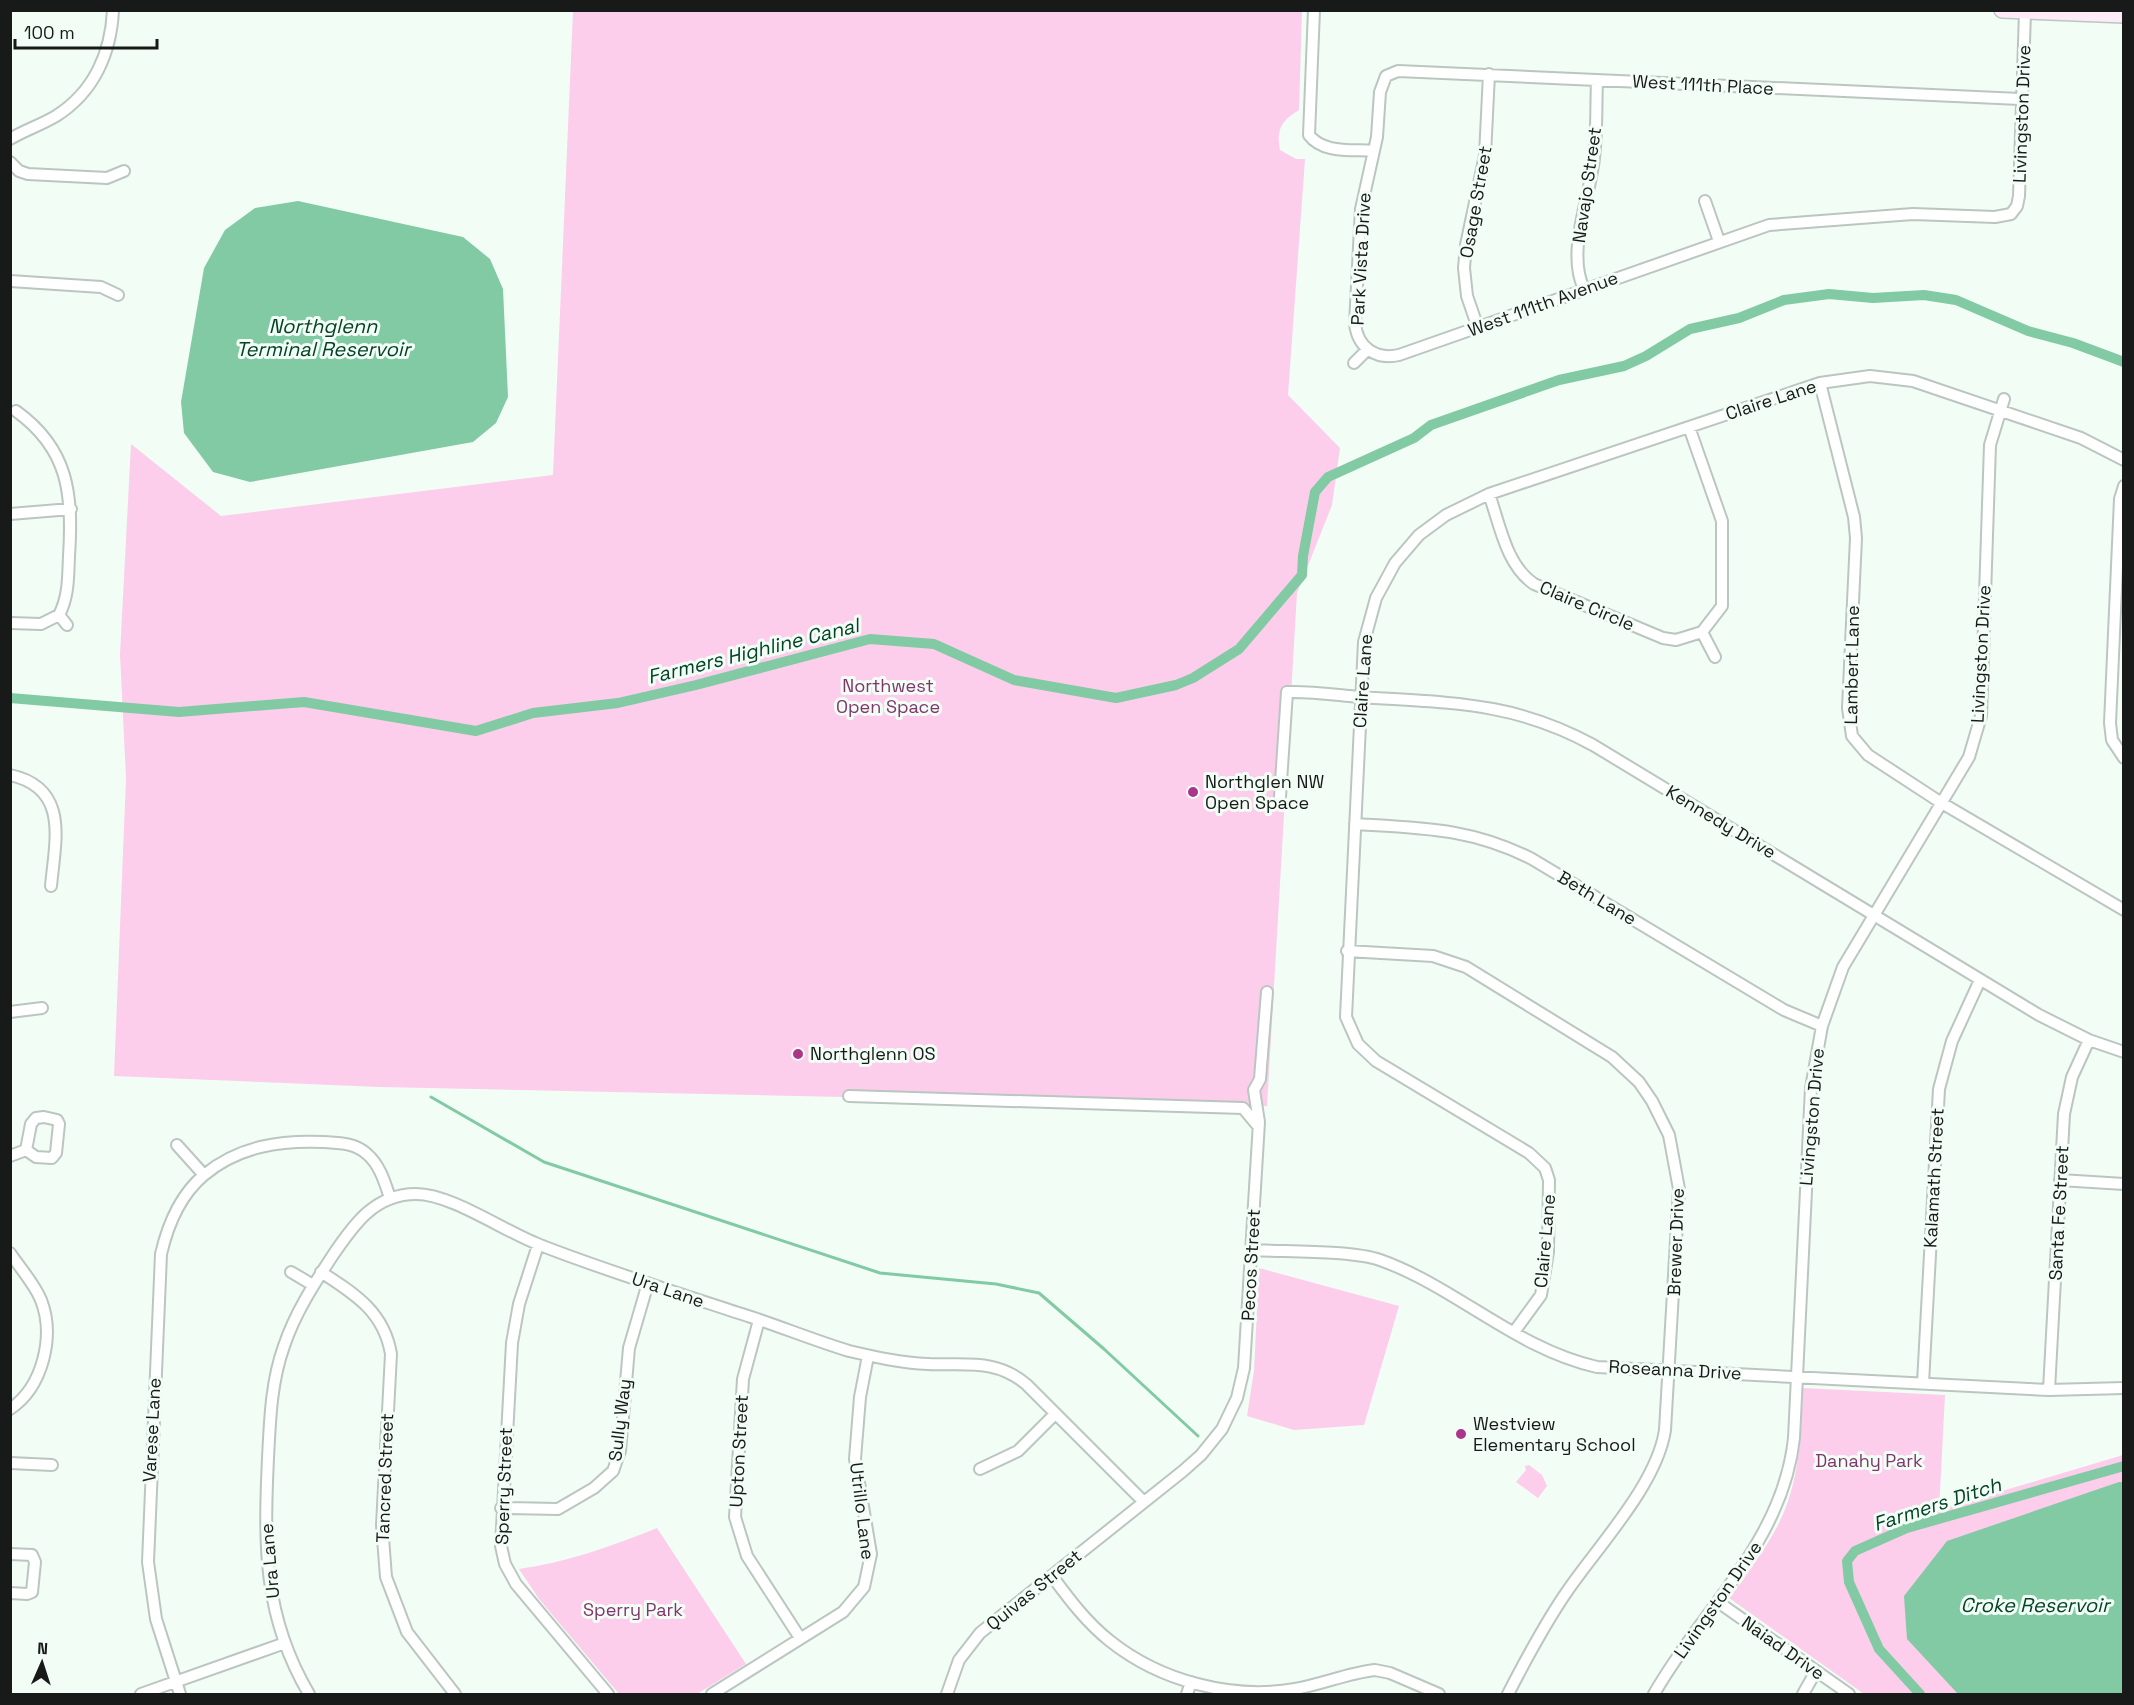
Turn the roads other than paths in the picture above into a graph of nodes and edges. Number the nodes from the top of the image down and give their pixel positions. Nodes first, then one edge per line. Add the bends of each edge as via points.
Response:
1 (113, 10) edge
2 (1314, 10) edge
3 (2002, 10) edge
4 (2025, 12) junction
5 (2124, 15) edge
6 (1489, 74) junction
7 (1386, 76) joint
8 (1597, 80) junction
9 (2020, 99) junction
10 (10, 139) edge
11 (1374, 151) junction
12 (10, 162) edge
13 (124, 171) dead end
14 (1705, 201) dead end
15 (2011, 214) joint
16 (1719, 241) junction
17 (10, 281) edge
18 (1584, 289) junction
19 (117, 295) dead end
20 (1478, 328) junction
21 (1367, 350) junction
22 (1353, 363) dead end
23 (1820, 383) junction
24 (2004, 399) dead end
25 (16, 411) dead end
26 (2002, 411) junction
27 (1689, 427) junction
28 (2124, 460) edge
29 (2124, 486) edge
30 (1489, 494) junction
31 (71, 509) junction
32 (10, 514) edge
33 (59, 615) junction
34 (10, 623) edge
35 (67, 625) dead end
36 (1702, 632) junction
37 (1715, 657) dead end
38 (1361, 697) junction
39 (2124, 758) edge
40 (10, 775) edge
41 (1280, 797) dead end
42 (1940, 802) junction
43 (1355, 824) junction
44 (51, 886) dead end
45 (2124, 910) edge
46 (1874, 914) junction
47 (1347, 951) junction
48 (1980, 980) junction
49 (1267, 992) dead end
50 (42, 1008) dead end
51 (10, 1012) edge
52 (1822, 1026) junction
53 (2088, 1040) junction
54 (2124, 1052) edge
55 (849, 1096) dead end
56 (1258, 1126) junction
57 (177, 1145) dead end
58 (26, 1150) dead end
59 (10, 1156) edge
60 (204, 1175) junction
61 (2060, 1180) junction
62 (2124, 1184) edge
63 (390, 1198) junction
64 (538, 1245) junction
65 (1252, 1250) junction
66 (10, 1253) edge
67 (291, 1272) dead end
68 (321, 1272) junction
69 (648, 1283) junction
70 (313, 1285) junction
71 (759, 1320) junction
72 (1514, 1332) junction
73 (868, 1356) junction
74 (1669, 1371) junction
75 (1795, 1376) junction
76 (1923, 1383) junction
77 (2124, 1388) edge
78 (2049, 1390) junction
79 (10, 1409) edge
80 (1055, 1414) junction
81 (10, 1462) edge
82 (52, 1465) dead end
83 (980, 1469) dead end
84 (1144, 1502) junction
85 (501, 1508) junction
86 (10, 1554) edge
87 (1052, 1576) junction
88 (10, 1593) edge
89 (1718, 1602) junction
90 (800, 1638) junction
91 (285, 1643) junction
92 (1816, 1671) junction
93 (175, 1682) junction
94 (1191, 1682) junction
95 (141, 1695) edge
96 (180, 1695) edge
97 (309, 1695) edge
98 (455, 1695) edge
99 (608, 1695) edge
100 (712, 1695) edge
101 (947, 1695) edge
102 (1187, 1695) edge
103 (1439, 1695) edge
104 (1508, 1695) edge
105 (1653, 1695) edge
106 (1803, 1695) edge
107 (1849, 1695) edge

1 - 10 street via 106,56 84,91 56,116
2 - 11 street via 1309,135 1323,147
3 - 4 main road
4 - 5 main road
4 - 9 street, Livingston Drive
6 - 7 street, West 111th Place via 1398,71
6 - 8 street, West 111th Place
6 - 20 street, Osage Street via 1485,155 1464,268 1467,296
7 - 11 street, Park Vista Drive via 1380,92
8 - 9 street, West 111th Place
8 - 18 street, Navajo Street via 1594,158 1577,253 1578,277
9 - 15 street, Livingston Drive via 2021,164 2018,202
11 - 21 street, Park Vista Drive via 1361,209 1355,324
12 - 13 street via 28,174 107,178
14 - 16 street
15 - 16 street, West 111th Avenue via 1913,214 1792,221
16 - 18 street, West 111th Avenue
17 - 19 street via 101,287
18 - 20 street, West 111th Avenue
20 - 21 street, West 111th Avenue via 1390,357
21 - 22 street, Park Vista Drive
23 - 26 street, Claire Lane via 1853,376 1897,378
23 - 27 street, Claire Lane
23 - 42 street, Lambert Lane via 1856,538 1850,730 1863,751
24 - 26 street, Livingston Drive
25 - 31 street via 32,422 56,453
26 - 28 street, Claire Lane via 2089,442
26 - 42 street, Livingston Drive via 1990,446 1981,716 1969,757
27 - 30 street, Claire Lane
27 - 36 street via 1722,521 1722,606
29 - 39 street via 2120,499 2110,723 2112,740
30 - 36 street, Claire Circle via 1512,559 1521,575 1534,584 1663,638 1676,640
30 - 38 street, Claire Lane via 1427,528 1395,563 1376,598 1367,627
31 - 32 street
31 - 33 street via 68,585
33 - 34 street via 41,624
33 - 35 street
36 - 37 street
38 - 41 street, Kennedy Drive via 1287,692
38 - 43 street, Claire Lane
38 - 46 street, Kennedy Drive via 1490,706 1546,722 1593,745
40 - 44 street via 31,783 54,810 57,827
42 - 45 street, Lambert Lane
42 - 46 street, Livingston Drive
43 - 47 street, Claire Lane
43 - 52 street, Beth Lane via 1444,830 1498,842 1784,1010
46 - 48 street, Kennedy Drive
46 - 52 street, Livingston Drive via 1843,967
47 - 72 street, Claire Lane via 1346,1017 1362,1049 1529,1153 1545,1168 1550,1187 1546,1278 1537,1304
47 - 74 street, Brewer Drive via 1433,956 1455,962 1595,1045 1639,1082 1666,1125 1678,1178
48 - 53 street, Kennedy Drive
48 - 76 street, Kalamath Street via 1952,1041 1939,1089
49 - 56 street, Pecos Street via 1260,1080 1254,1090
50 - 51 street
52 - 75 street, Livingston Drive via 1811,1088
53 - 54 street, Kennedy Drive
53 - 61 street, Santa Fe Street via 2067,1096
55 - 56 street via 1243,1108
56 - 65 street, Pecos Street
57 - 60 street
58 - 59 street
60 - 63 street, Varese Lane via 236,1155 268,1144 344,1144 358,1147 372,1158
60 - 93 street, Varese Lane via 176,1210 161,1254 147,1539 156,1619
61 - 62 street
61 - 78 street, Santa Fe Street
63 - 64 street, Ura Lane via 412,1194 441,1198
63 - 68 street, Ura Lane via 363,1214
64 - 69 street, Ura Lane
64 - 85 street, Sperry Street via 519,1304 512,1343
65 - 72 street, Roseanna Drive via 1378,1260
65 - 84 street, Pecos Street via 1244,1368 1237,1398 1214,1441
66 - 79 street via 40,1297 46,1321 39,1374 32,1388
67 - 70 street
68 - 70 street, Ura Lane
68 - 98 street, Tancred Street via 375,1313 389,1340 382,1538 386,1577 407,1632
69 - 71 street, Ura Lane
69 - 85 street, Sully Way via 629,1348 620,1451 613,1471 564,1507
70 - 91 street, Ura Lane via 284,1345 271,1400 265,1546 271,1597
71 - 73 street, Ura Lane
71 - 90 street, Upton Street via 743,1379 735,1517 747,1556
72 - 74 street, Roseanna Drive via 1576,1362 1606,1368
73 - 80 street, Ura Lane via 1005,1369
73 - 90 street, Utrillo Lane via 855,1459 870,1568 864,1587 851,1604
74 - 75 street, Roseanna Drive
74 - 104 street, Brewer Drive via 1664,1442 1653,1470 1548,1619
75 - 76 street, Roseanna Drive
75 - 89 street, Livingston Drive via 1792,1453 1781,1497 1758,1544
76 - 78 street, Roseanna Drive
77 - 78 street, Roseanna Drive
80 - 83 street via 1018,1451
80 - 84 street, Ura Lane
81 - 82 street
84 - 87 street, Quivas Street
85 - 99 street, Sperry Street via 501,1546 509,1575
86 - 88 street via 32,1555 35,1562 32,1592
87 - 94 street via 1079,1612 1108,1640 1141,1662
87 - 101 street, Quivas Street via 971,1643 954,1669
89 - 92 street, Naiad Drive
89 - 105 street, Livingston Drive
90 - 100 street, Utrillo Lane
91 - 93 street
91 - 97 street, Ura Lane
92 - 106 street
92 - 107 street, Naiad Drive
93 - 95 street
93 - 96 street, Varese Lane
94 - 102 street
94 - 103 street via 1235,1690 1283,1690 1376,1670

